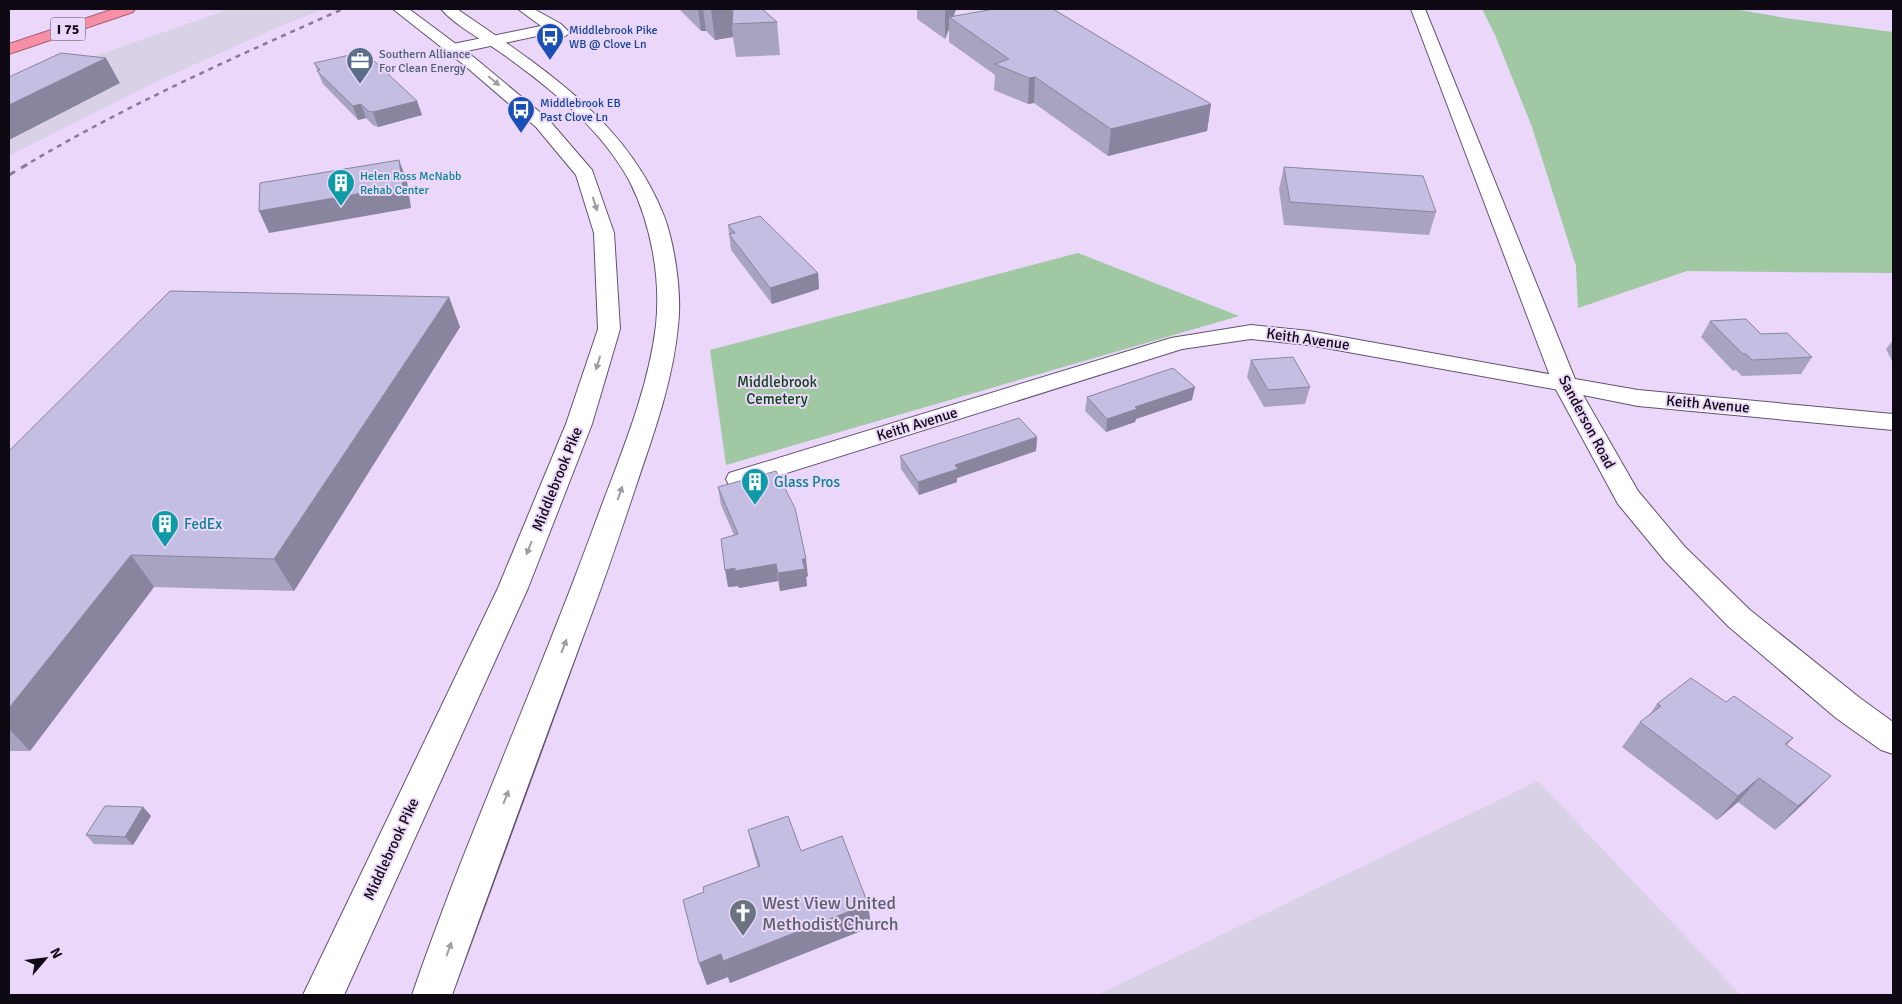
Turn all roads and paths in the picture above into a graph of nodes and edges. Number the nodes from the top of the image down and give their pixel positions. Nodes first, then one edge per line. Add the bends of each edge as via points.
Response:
1 (128, 9) edge
2 (400, 9) edge
3 (448, 9) edge
4 (525, 9) edge
5 (1418, 9) edge
6 (500, 46) junction
7 (9, 49) edge
8 (462, 55) junction
9 (1565, 384) junction
10 (1893, 422) edge
11 (738, 480) edge
12 (1893, 740) edge
13 (323, 995) edge
14 (432, 995) edge

1 - 7 highway, I 75
2 - 8 main road, Middlebrook Pike
3 - 6 main road
4 - 6 main road via 561,32
5 - 9 main road, Sanderson Road
6 - 8 main road
6 - 8 main road
14 -> 6 main road via 604,539 646,419 667,325 662,248 654,215 629,164 585,112
8 -> 13 main road, Middlebrook Pike via 542,122 585,174 604,233 608,329 579,424 514,588
9 - 10 main road, Keith Avenue via 1638,398
9 - 11 main road, Keith Avenue via 1309,338 1251,332 1180,343
9 - 12 main road, Sanderson Road via 1628,497 1675,554 1739,618 1848,708

